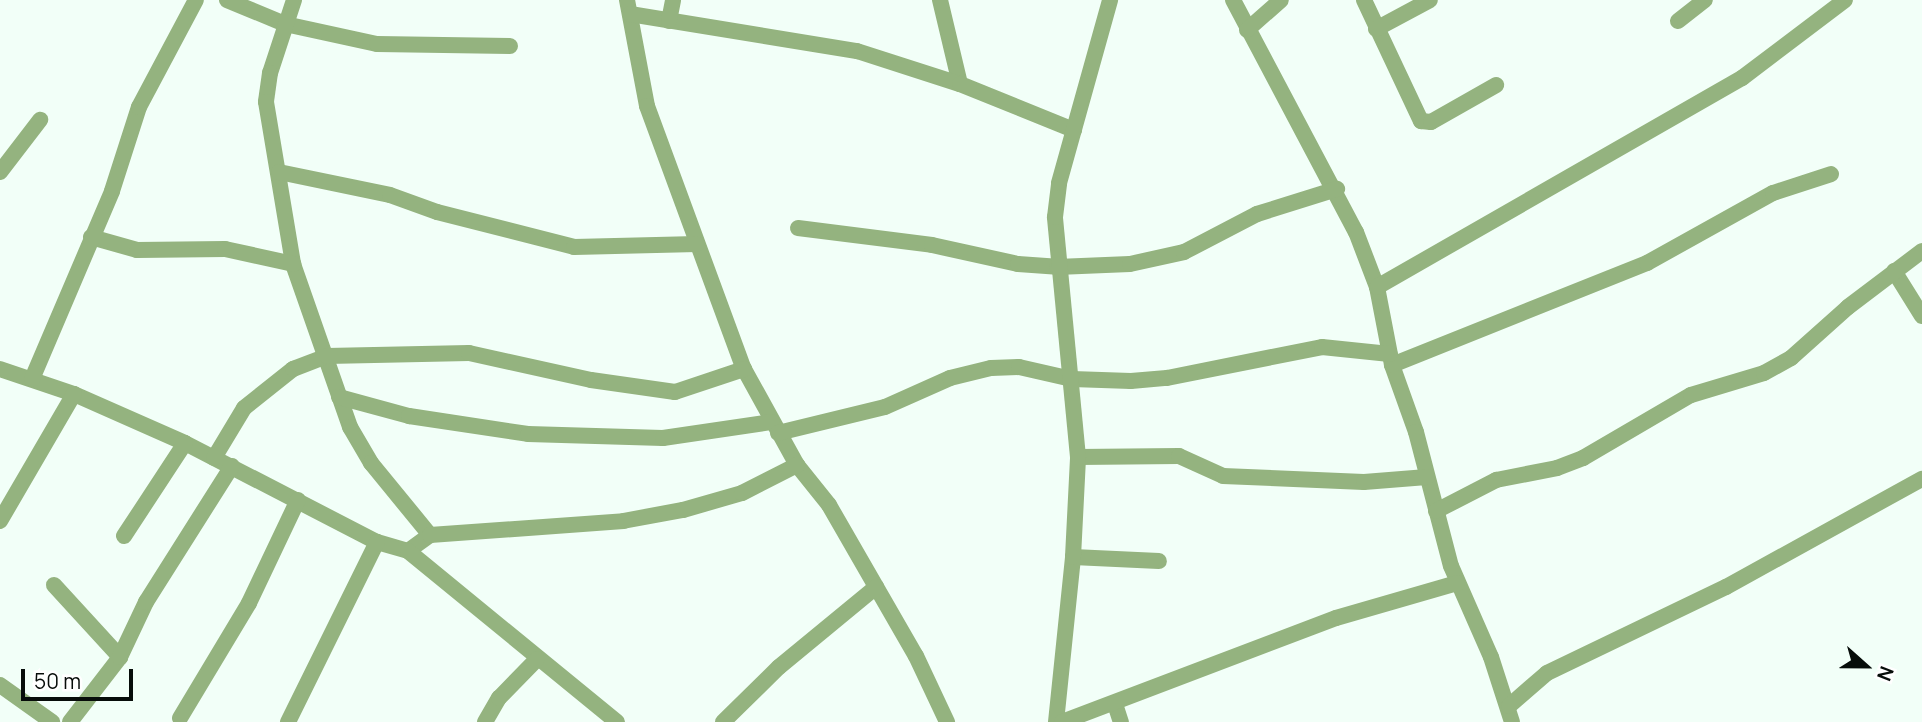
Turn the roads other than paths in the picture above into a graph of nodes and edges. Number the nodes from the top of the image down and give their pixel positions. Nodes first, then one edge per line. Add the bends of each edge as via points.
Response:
1 (196, 0) edge
2 (227, 0) edge
3 (294, 0) edge
4 (673, 0) edge
5 (940, 0) edge
6 (1110, 0) edge
7 (1233, 0) edge
8 (1281, 0) edge
9 (1364, 0) edge
10 (1430, 0) edge
11 (1705, 0) edge
12 (1846, 0) edge
13 (628, 7) edge
14 (670, 21) junction
15 (1678, 21) dead end
16 (285, 24) junction
17 (1376, 29) junction
18 (1247, 30) junction
19 (510, 46) dead end
20 (960, 84) junction
21 (1496, 85) dead end
22 (40, 120) dead end
23 (1074, 130) junction
24 (0, 172) edge
25 (279, 172) junction
26 (1831, 174) dead end
27 (1337, 189) junction
28 (798, 228) dead end
29 (91, 237) junction
30 (697, 244) junction
31 (1922, 251) edge
32 (293, 264) junction
33 (1057, 267) junction
34 (1894, 271) junction
35 (1377, 287) junction
36 (1922, 316) edge
37 (327, 356) junction
38 (1391, 359) junction
39 (0, 369) edge
40 (744, 369) junction
41 (32, 379) junction
42 (1072, 379) junction
43 (74, 394) junction
44 (339, 397) junction
45 (775, 428) junction
46 (185, 443) junction
47 (1078, 457) junction
48 (214, 458) junction
49 (797, 465) junction
50 (232, 466) junction
51 (1427, 477) junction
52 (1922, 479) edge
53 (298, 500) junction
54 (1436, 510) junction
55 (0, 521) edge
56 (430, 535) junction
57 (124, 536) dead end
58 (377, 542) junction
59 (408, 551) junction
60 (1073, 556) junction
61 (1159, 561) dead end
62 (1457, 583) junction
63 (54, 585) dead end
64 (876, 587) junction
65 (120, 657) junction
66 (537, 659) junction
67 (0, 685) edge
68 (1115, 704) junction
69 (1510, 714) edge
70 (180, 718) dead end
71 (52, 722) edge
72 (70, 722) edge
73 (288, 722) edge
74 (485, 722) edge
75 (617, 722) edge
76 (723, 722) edge
77 (947, 722) edge
78 (1056, 722) edge
79 (1062, 722) edge
80 (1121, 722) edge

1 - 29 street via 139,107 112,191
2 - 16 street
3 - 16 street
4 - 14 street
5 - 20 street
6 - 23 street
7 - 18 street
8 - 18 street
9 - 17 street
10 - 17 street
11 - 15 street
12 - 35 street via 1731,85
13 - 14 street
13 - 30 street via 647,106
14 - 20 street via 857,51
16 - 19 street via 401,47
16 - 25 street via 266,102
17 - 21 street via 1421,121 1431,122
18 - 27 street
20 - 23 street
22 - 24 street
23 - 33 street via 1059,183
25 - 30 street via 390,195 449,216 574,247
25 - 32 street
26 - 38 street via 1773,193 1647,264
27 - 33 street via 1257,215 1163,259
27 - 35 street
28 - 33 street via 923,243
29 - 32 street via 137,250 225,249
29 - 41 street
30 - 40 street
31 - 34 street
32 - 37 street
33 - 42 street
34 - 36 street
34 - 54 street via 1791,358 1764,373 1691,395 1583,458 1496,480
35 - 38 street
37 - 40 street via 469,353 591,380 675,392
37 - 44 street
37 - 48 street via 293,369 244,408
38 - 42 street via 1322,347 1167,379
38 - 51 street
39 - 41 street
40 - 45 street
41 - 43 street
42 - 45 street via 1019,367 991,368 950,378 885,407
42 - 47 street
43 - 46 street
43 - 55 street
44 - 45 street via 409,416 528,434 663,438
44 - 56 street via 371,463
45 - 49 street
46 - 48 street
46 - 57 street
47 - 51 street via 1179,456 1223,476 1364,482
47 - 60 street
48 - 50 street
49 - 56 street via 742,493 683,510 623,521
49 - 64 street via 828,505
50 - 53 street
50 - 65 street via 146,602
51 - 54 street
52 - 69 street via 1726,587 1547,673
53 - 58 street
53 - 70 street via 249,603
54 - 62 street
56 - 59 street
58 - 59 street
58 - 73 street
59 - 66 street
60 - 61 street
60 - 78 street
62 - 68 street via 1336,618
62 - 69 street
63 - 65 street
64 - 76 street via 779,667
64 - 77 street
65 - 72 street
66 - 74 street via 499,698
66 - 75 street
67 - 71 street
68 - 79 street
68 - 80 street

